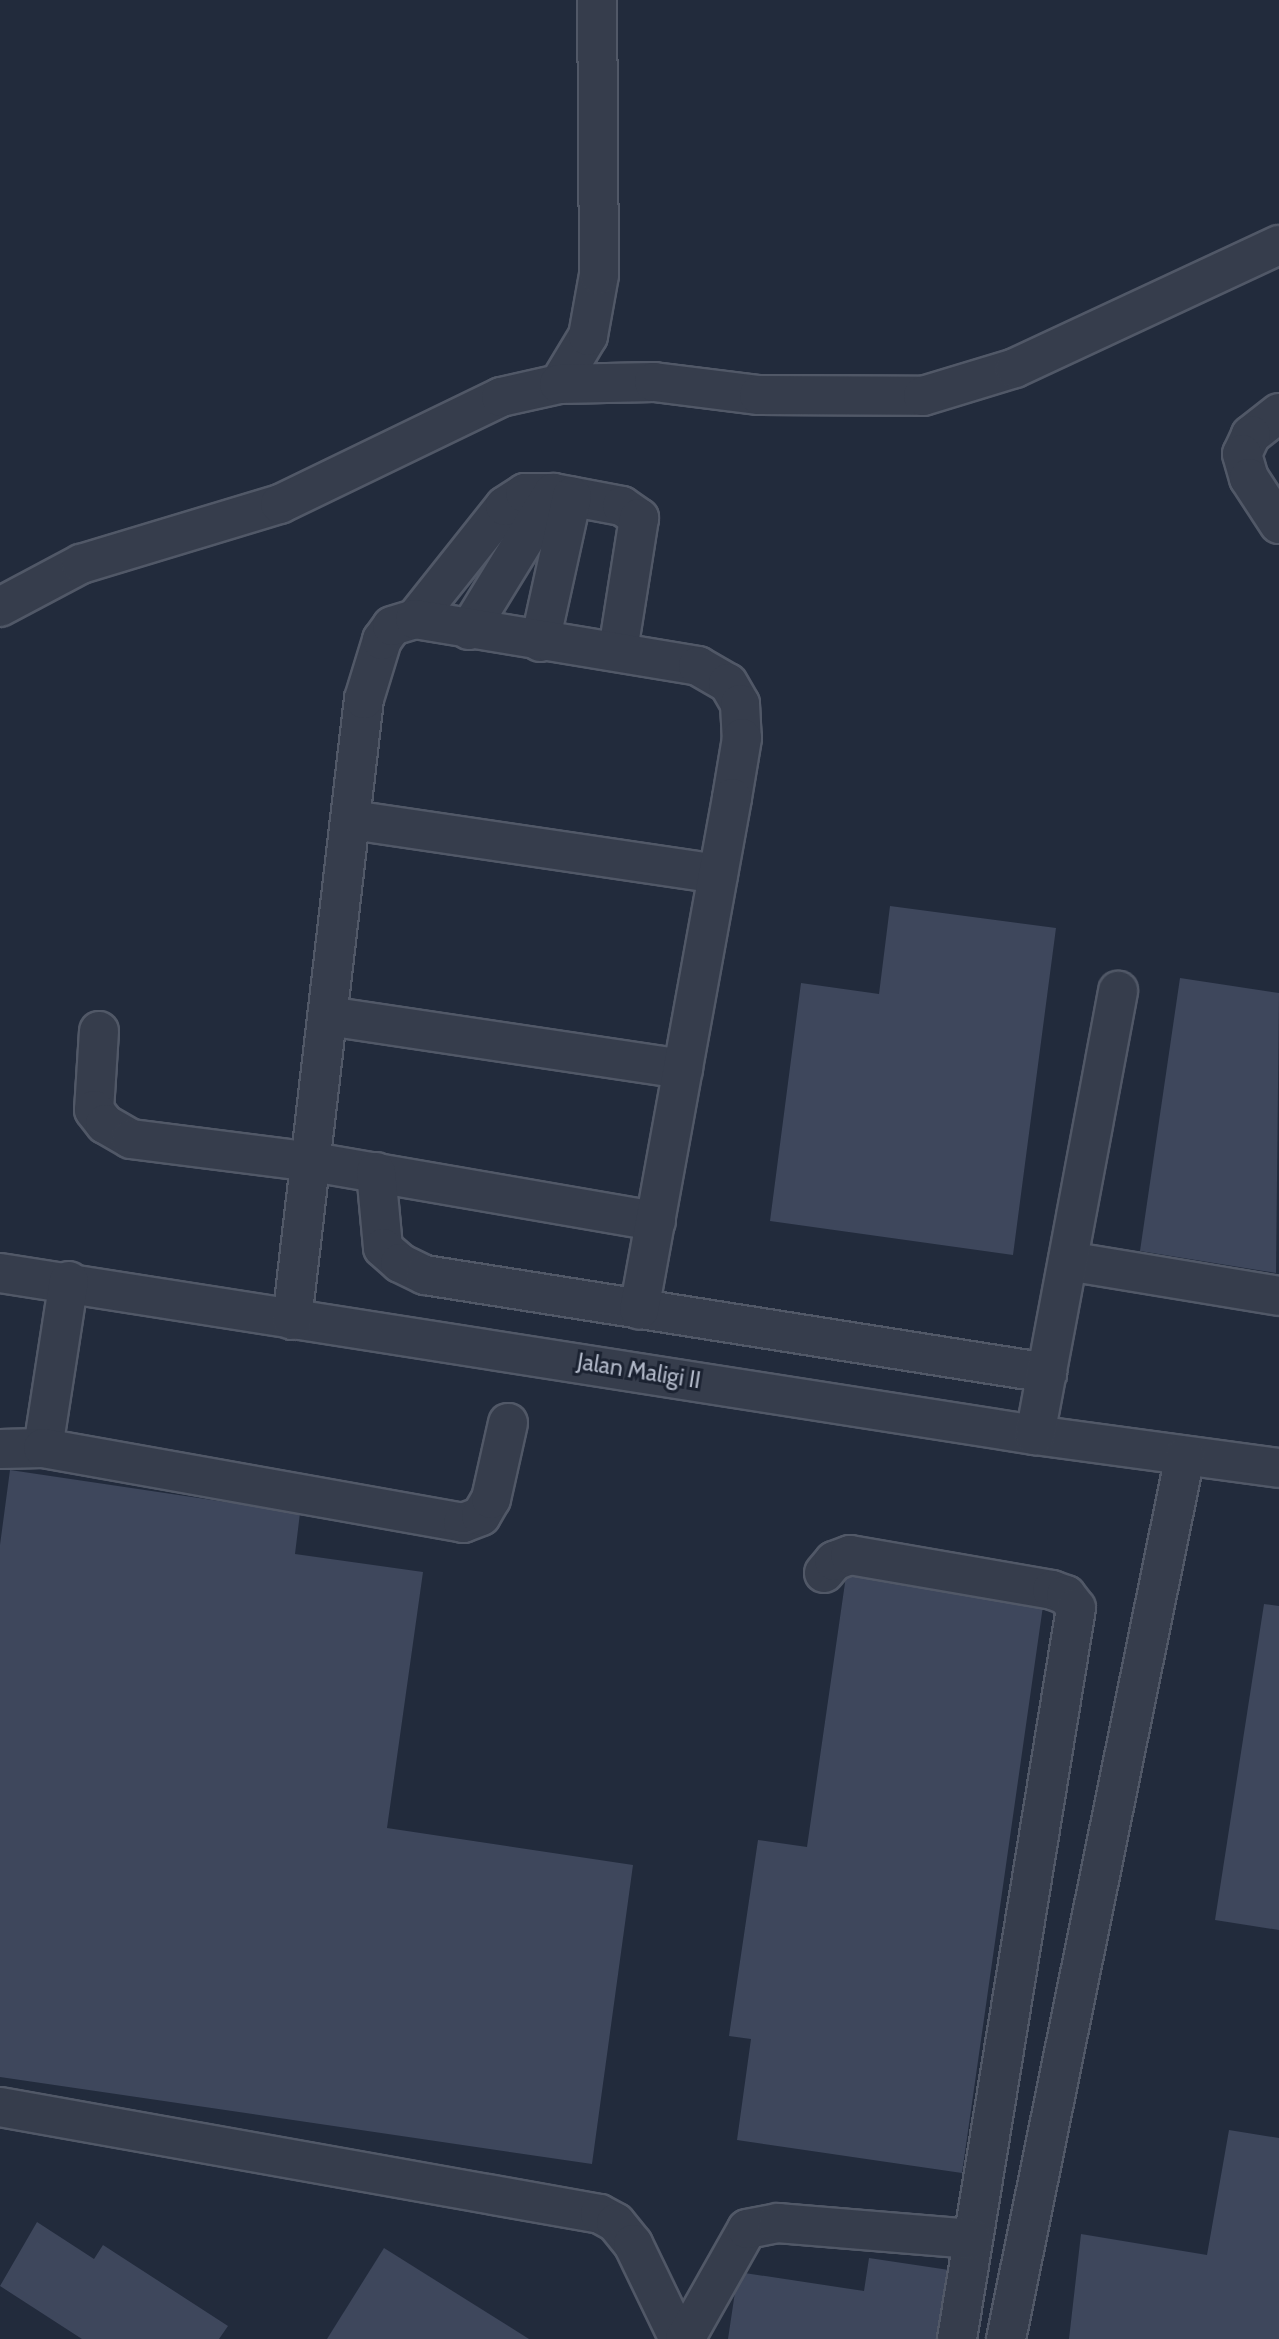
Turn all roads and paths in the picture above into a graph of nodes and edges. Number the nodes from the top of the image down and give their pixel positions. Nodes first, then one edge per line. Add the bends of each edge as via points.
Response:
1 (597, 0) edge
2 (1279, 245) edge
3 (559, 384) junction
4 (1279, 413) edge
5 (563, 494) junction
6 (1279, 524) edge
7 (0, 607) edge
8 (415, 620) junction
9 (469, 629) junction
10 (540, 642) junction
11 (618, 651) junction
12 (352, 820) junction
13 (718, 874) junction
14 (1118, 991) dead end
15 (328, 1016) junction
16 (99, 1031) dead end
17 (683, 1069) junction
18 (313, 1162) junction
19 (376, 1172) junction
20 (656, 1221) junction
21 (1068, 1261) junction
22 (0, 1273) edge
23 (69, 1281) junction
24 (1279, 1296) edge
25 (639, 1310) junction
26 (292, 1320) junction
27 (1048, 1373) junction
28 (508, 1423) dead end
29 (1035, 1435) junction
30 (43, 1448) junction
31 (0, 1449) edge
32 (1185, 1457) junction
33 (1279, 1468) edge
34 (824, 1573) dead end
35 (0, 2107) edge
36 (971, 2239) junction
37 (679, 2339) edge
38 (685, 2339) edge
39 (957, 2339) edge
40 (1006, 2339) edge

1 - 3 street via 599,275 588,336
2 - 3 street via 1015,368 923,396 759,395 654,382
3 - 7 street via 501,397 280,504 81,564
4 - 6 street via 1251,435 1242,454 1249,478
5 - 8 street via 525,493 505,506
5 - 9 street
5 - 10 street
5 - 11 street via 622,506 639,519
8 - 9 street
8 - 12 street via 392,626 374,659 364,699
9 - 10 street
10 - 11 street
11 - 13 street via 698,666 715,672 736,692 742,738
12 - 13 street
12 - 15 street
13 - 17 street
14 - 21 street
15 - 17 street
15 - 18 street
16 - 18 street via 94,1110 105,1124 131,1139
17 - 20 street
18 - 19 street
18 - 26 street
19 - 20 street
19 - 25 street via 383,1248 400,1263 425,1275
20 - 25 street
21 - 24 street
21 - 27 street
22 - 23 street, Jalan Maligi II
23 - 26 street, Jalan Maligi II
23 - 30 street
25 - 27 street
26 - 29 street, Jalan Maligi II
27 - 29 street
28 - 30 street via 491,1499 481,1516 463,1523
29 - 32 street, Jalan Maligi II
30 - 31 street
32 - 33 street, Jalan Maligi II
32 - 40 street
34 - 36 street via 834,1560 849,1555 1052,1590 1066,1595 1076,1608
35 - 37 street via 600,2214 616,2223 633,2244
36 - 38 street via 778,2223 747,2229
36 - 39 street

